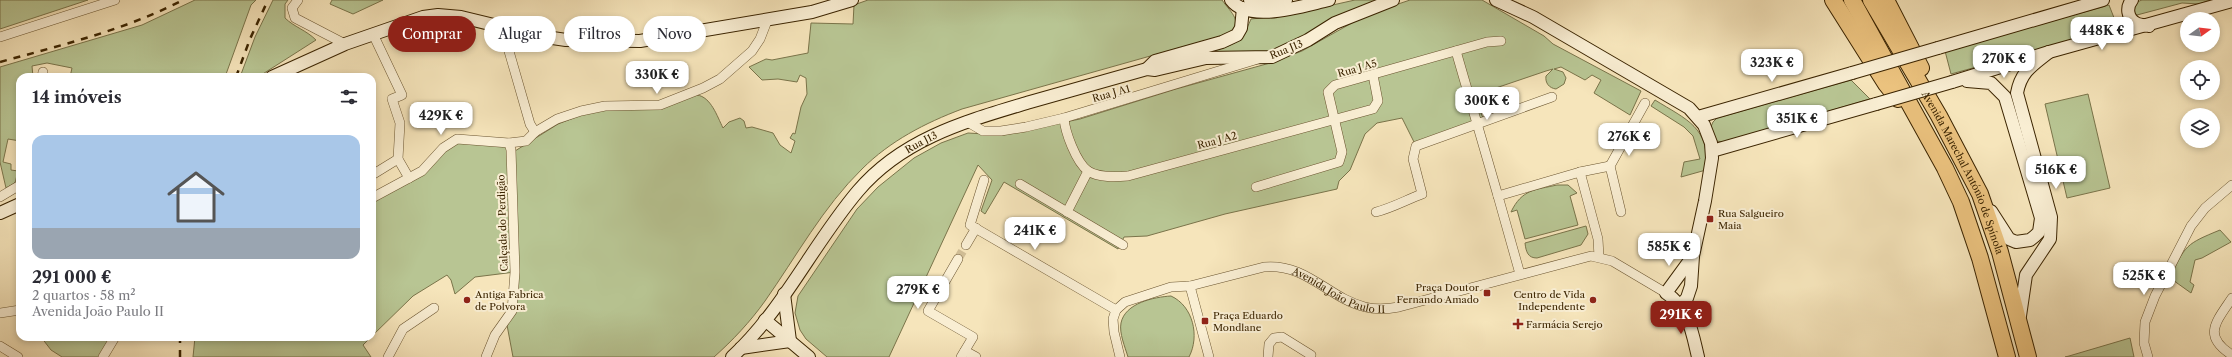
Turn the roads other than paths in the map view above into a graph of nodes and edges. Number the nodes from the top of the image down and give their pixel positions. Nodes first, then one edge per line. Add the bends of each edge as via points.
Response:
1 (115, 0) edge
2 (298, 0) edge
3 (852, 0) edge
4 (1231, 0) edge
5 (1286, 0) edge
6 (1330, 0) edge
7 (1393, 0) edge
8 (1496, 0) edge
9 (1833, 0) edge
10 (1852, 0) edge
11 (1871, 0) edge
12 (1886, 0) edge
13 (2103, 0) edge
14 (2132, 0) edge
15 (2232, 1) edge
16 (1519, 2) edge
17 (1246, 4) edge
18 (1534, 17) junction
19 (767, 21) junction
20 (484, 23) edge
21 (2149, 26) junction
22 (373, 34) junction
23 (0, 37) edge
24 (556, 38) edge
25 (1501, 41) dead end
26 (345, 44) junction
27 (1456, 51) junction
28 (509, 52) edge
29 (2049, 52) junction
30 (1261, 58) junction
31 (1147, 68) junction
32 (281, 73) edge
33 (1373, 75) junction
34 (1952, 82) junction
35 (1552, 97) dead end
36 (1645, 103) dead end
37 (1939, 116) junction
38 (1698, 117) junction
39 (1064, 118) junction
40 (1334, 120) junction
41 (966, 121) junction
42 (1476, 124) junction
43 (1921, 126) junction
44 (535, 132) junction
45 (509, 143) junction
46 (1712, 151) junction
47 (398, 159) junction
48 (1610, 166) junction
49 (1088, 171) junction
50 (1580, 172) junction
51 (376, 173) edge
52 (409, 178) junction
53 (984, 180) dead end
54 (1020, 184) dead end
55 (2232, 185) edge
56 (16, 187) edge
57 (1256, 187) dead end
58 (1980, 194) junction
59 (376, 196) edge
60 (1498, 196) junction
61 (0, 197) edge
62 (16, 206) edge
63 (1067, 212) junction
64 (1376, 212) dead end
65 (1622, 212) dead end
66 (0, 213) edge
67 (976, 228) junction
68 (966, 245) tunnel mouth
69 (1123, 245) dead end
70 (1693, 256) junction
71 (1599, 257) junction
72 (958, 259) tunnel mouth
73 (1520, 274) junction
74 (1190, 286) junction
75 (1666, 293) junction
76 (784, 294) junction
77 (2232, 298) edge
78 (1680, 306) junction
79 (434, 308) dead end
80 (1116, 310) junction
81 (16, 311) edge
82 (0, 313) edge
83 (765, 320) junction
84 (2019, 325) junction
85 (113, 341) edge
86 (790, 341) junction
87 (0, 346) edge
88 (741, 348) junction
89 (963, 354) edge
90 (2232, 355) edge
91 (18, 357) edge
92 (103, 357) edge
93 (388, 357) edge
94 (486, 357) edge
95 (732, 357) edge
96 (809, 357) edge
97 (976, 357) edge
98 (1120, 357) edge
99 (1209, 357) edge
100 (1268, 357) edge
101 (1310, 357) edge
102 (1698, 357) edge
103 (2007, 357) edge
104 (2028, 357) edge
105 (2148, 357) edge

1 - 23 street
2 - 26 street via 292,8 294,18
3 - 19 main road via 812,12
4 - 17 main road
5 - 17 main road
6 - 17 main road via 1254,12
7 - 30 main road, Rua J13 via 1335,23 1272,57
8 - 18 main road
9 - 43 highway via 1886,84
10 - 43 highway, Avenida Marechal António de Spínola
11 - 37 highway, Avenida Marechal António de Spínola
12 - 37 highway via 1921,67
13 - 38 main road, bridge
14 - 21 main road via 2128,6 2132,19 2136,23
15 - 21 main road
16 - 18 main road
17 - 31 main road, Rua J13 via 1237,35 1222,42 1155,61
18 - 38 main road via 1689,108
19 - 24 main road via 640,41
19 - 44 street via 752,51 720,79 703,88 660,105 605,106 581,111 558,119
20 - 22 main road via 438,15 423,17
21 - 29 main road
22 - 26 main road
22 - 47 street via 402,95 392,99 400,123
25 - 27 street, Rua J A5 via 1487,42
26 - 32 main road
27 - 33 street, Rua J A5
27 - 42 street
28 - 44 street via 530,124
29 - 34 main road
29 - 84 main road via 2023,73 2017,93 2051,217 2050,239 2026,275
30 - 31 main road, Rua J13 via 1206,58 1155,70
30 - 39 street, Rua J A1
31 - 41 main road, Rua J13
33 - 40 street, Rua J A2 via 1378,101 1373,109
33 - 40 street, Rua J A5 via 1335,85 1328,92
34 - 46 main road, bridge
34 - 58 main road via 1991,83 2005,97 2041,218 2039,232 2030,240 2016,242 2009,239
35 - 42 street
36 - 48 street
37 - 58 highway, Avenida Marechal António de Spínola
38 - 46 main road via 1704,125
39 - 41 street, Rua J A1 via 1001,131 983,131
39 - 49 street via 1076,154
40 - 49 street, Rua J A2 via 1128,176 1108,177
40 - 57 street, Rua J A5 via 1342,152 1339,162
41 - 76 main road, Rua J13 via 917,142 894,157 870,178 839,215
42 - 60 street
42 - 64 street via 1416,146 1413,159 1422,194 1396,207
43 - 103 highway, Avenida Marechal António de Spínola via 1962,202
44 - 45 street via 526,141
45 - 52 street via 475,139 457,140 443,148 422,171
45 - 94 street, Calçada do Perdigão via 515,272 512,311 495,335
46 - 70 main road via 1705,201
47 - 51 street
47 - 52 street
48 - 50 street
48 - 65 street
49 - 63 street
50 - 60 street
50 - 71 street via 1598,239
52 - 59 street
53 - 67 street via 970,225
54 - 63 street
55 - 105 street via 2198,217 2155,296 2145,322 2144,343
56 - 61 street
58 - 84 highway, Avenida Marechal António de Spínola via 2000,252
60 - 73 street
62 - 66 main road
63 - 69 street
67 - 68 street
67 - 80 street
70 - 75 main road
70 - 78 main road via 1692,286
71 - 73 street, Avenida João Paulo II via 1586,256
71 - 75 street, Avenida João Paulo II via 1616,263
72 - 89 street via 928,311 973,337
73 - 74 street, Avenida João Paulo II via 1399,307 1381,309 1358,305 1298,271 1282,266 1258,267
74 - 80 street via 1171,287 1131,298
74 - 99 street
75 - 78 main road, Avenida João Paulo II
76 - 83 main road, Rua J13
76 - 86 main road
77 - 90 street via 2217,321 2213,334 2217,343
78 - 102 main road, Avenida João Paulo II via 1689,322
79 - 93 street via 403,329
80 - 98 street via 1113,326
81 - 82 street
83 - 86 main road
83 - 88 main road, Rua J13
84 - 104 highway, Avenida Marechal António de Spínola
85 - 92 street
86 - 88 main road
86 - 96 main road
87 - 91 street
88 - 95 main road, Rua J13
89 - 97 street
100 - 101 street via 1269,344 1274,338 1282,337 1311,355

